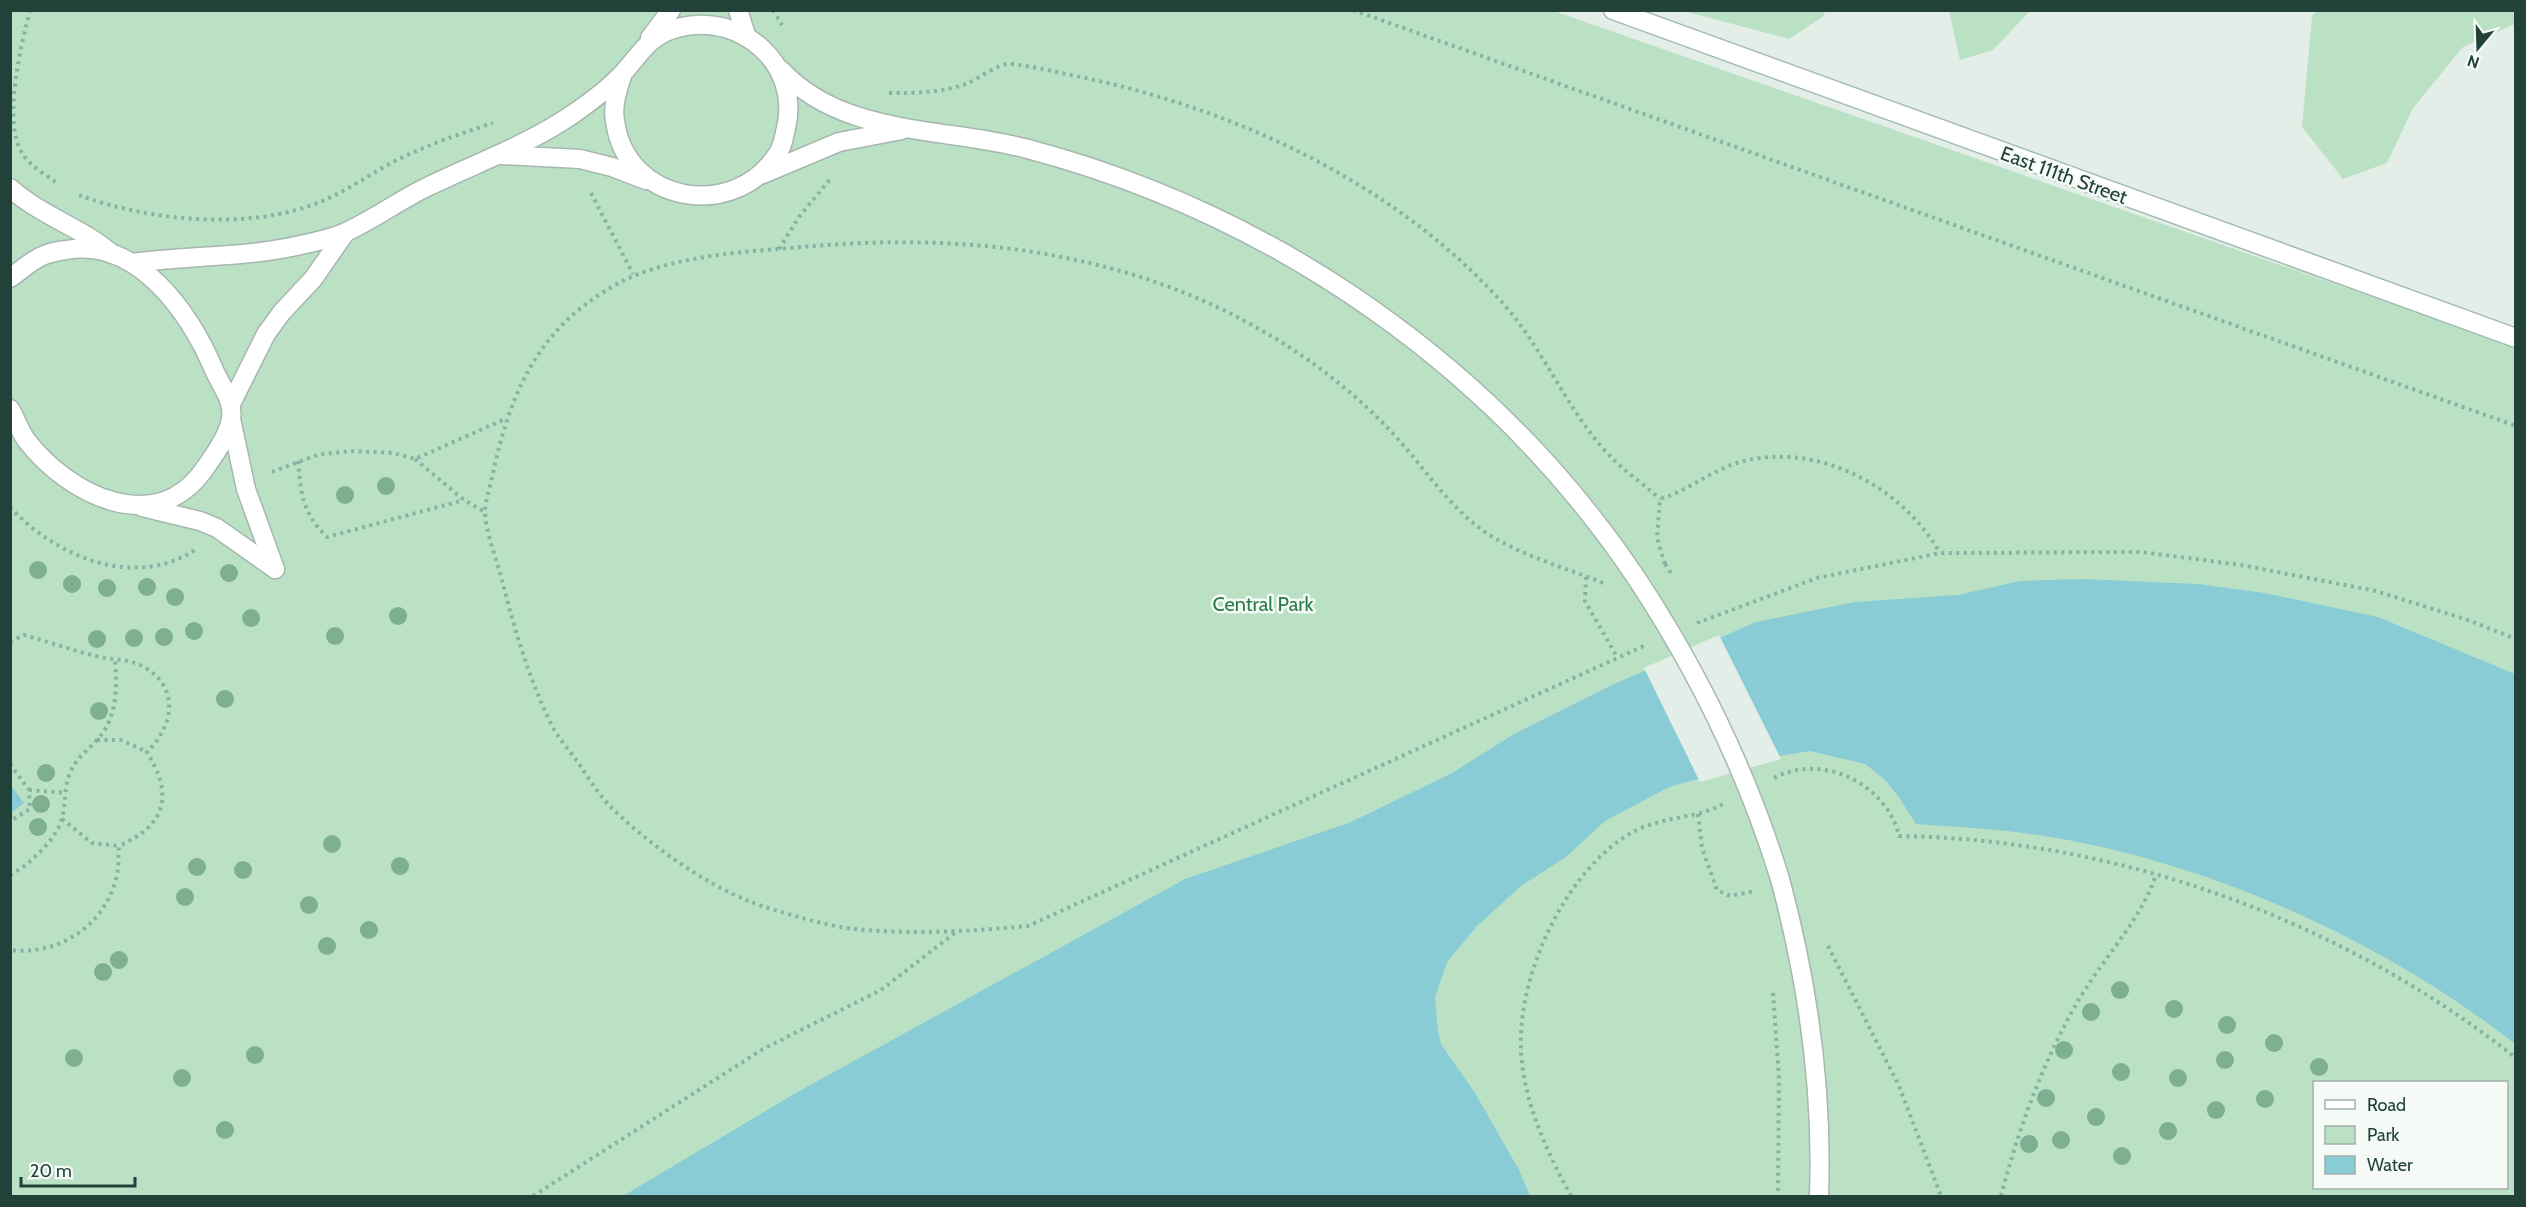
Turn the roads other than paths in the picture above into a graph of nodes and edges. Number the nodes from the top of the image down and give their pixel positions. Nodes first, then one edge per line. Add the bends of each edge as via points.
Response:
1 (671, 10) edge
2 (738, 10) edge
3 (1613, 10) edge
4 (746, 35) junction
5 (644, 45) junction
6 (771, 58) junction
7 (623, 73) junction
8 (906, 129) junction
9 (501, 155) junction
10 (762, 174) junction
11 (654, 183) junction
12 (10, 188) edge
13 (345, 233) junction
14 (112, 254) junction
15 (132, 262) junction
16 (10, 278) edge
17 (2516, 338) edge
18 (10, 409) edge
19 (231, 412) junction
20 (140, 507) junction
21 (1819, 1197) edge

1 - 5 street
2 - 4 street
3 - 17 street, East 111th Street
4 - 5 street via 697,24 668,31
4 - 6 street
5 - 7 street
6 - 8 street via 807,94
6 - 10 street via 786,93 788,117 780,151
7 - 9 street via 572,115
7 - 11 street via 614,105 618,135 634,164
8 - 10 street via 839,142
8 - 21 street, bridge via 1027,149 1116,177 1240,230 1321,274 1429,351 1506,419 1598,523 1680,646 1726,735 1756,806 1780,879 1810,1020 1818,1107
9 - 11 street via 580,159
9 - 13 street via 426,187
10 - 11 street via 720,196 680,194
12 - 14 street via 38,210
13 - 15 street via 259,253
13 - 19 street via 313,279 266,334
14 - 15 street
14 - 16 street via 91,247 55,252 40,256
15 - 19 street via 189,320 209,354
18 - 20 street via 27,440 59,474 95,497
19 - 20 street via 213,457 197,479 181,491
19 - 20 street via 246,489 275,569 217,528

